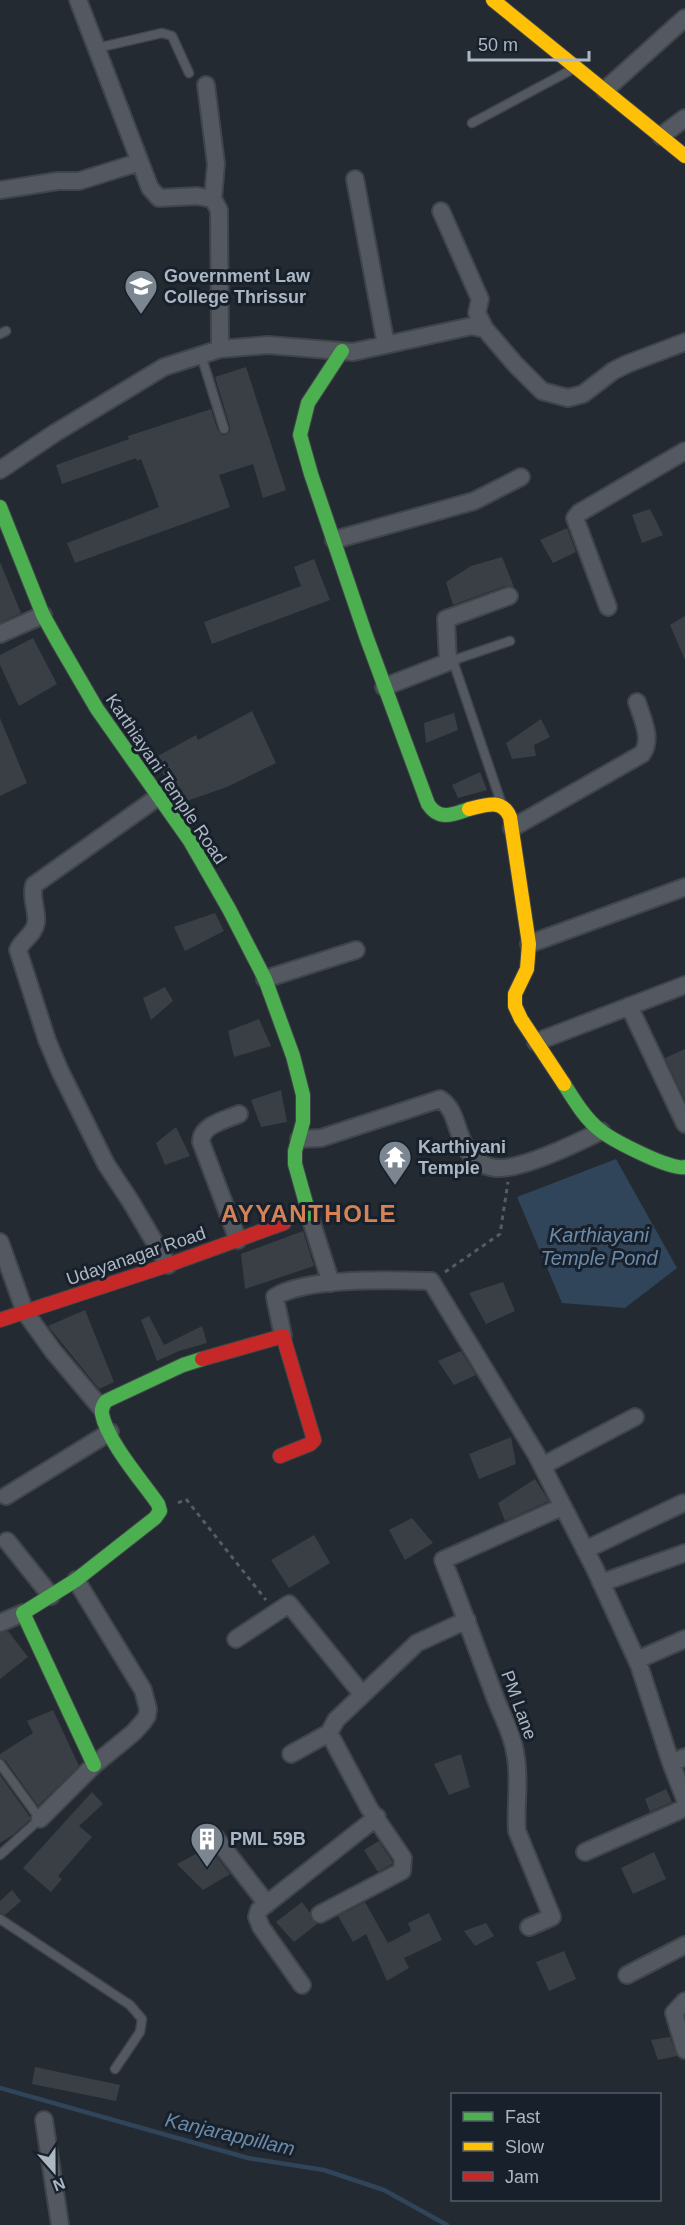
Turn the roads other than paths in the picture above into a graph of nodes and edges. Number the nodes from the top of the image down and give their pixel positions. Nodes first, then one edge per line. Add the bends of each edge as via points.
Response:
1 (78, 0) edge
2 (494, 0) edge
3 (685, 18) edge
4 (96, 48) junction
5 (576, 67) junction
6 (189, 73) dead end
7 (206, 85) dead end
8 (605, 90) junction
9 (685, 118) edge
10 (472, 123) dead end
11 (661, 136) junction
12 (685, 156) edge
13 (140, 162) junction
14 (355, 180) dead end
15 (0, 190) edge
16 (213, 199) junction
17 (441, 211) dead end
18 (485, 328) junction
19 (685, 342) edge
20 (386, 345) junction
21 (220, 349) junction
22 (342, 351) junction
23 (201, 355) junction
24 (224, 429) dead end
25 (685, 451) edge
26 (0, 470) edge
27 (521, 477) dead end
28 (0, 509) edge
29 (334, 540) junction
30 (509, 596) dead end
31 (608, 607) dead end
32 (43, 615) junction
33 (0, 634) edge
34 (510, 640) dead end
35 (451, 661) junction
36 (384, 687) junction
37 (638, 702) dead end
38 (158, 797) junction
39 (502, 805) junction
40 (512, 828) junction
41 (685, 887) edge
42 (529, 944) junction
43 (356, 950) dead end
44 (265, 979) junction
45 (685, 985) edge
46 (629, 1006) junction
47 (536, 1042) junction
48 (239, 1114) dead end
49 (685, 1124) edge
50 (601, 1131) junction
51 (299, 1139) junction
52 (685, 1167) edge
53 (302, 1191) junction
54 (309, 1214) joint
55 (283, 1223) junction
56 (315, 1233) junction
57 (238, 1240) junction
58 (0, 1242) edge
59 (168, 1265) junction
60 (331, 1283) junction
61 (25, 1312) junction
62 (0, 1320) edge
63 (283, 1336) junction
64 (102, 1408) junction
65 (635, 1417) dead end
66 (110, 1432) junction
67 (280, 1456) dead end
68 (542, 1466) junction
69 (6, 1496) dead end
70 (683, 1503) dead end
71 (562, 1508) junction
72 (7, 1541) dead end
73 (585, 1550) junction
74 (685, 1553) edge
75 (76, 1580) junction
76 (601, 1582) junction
77 (51, 1596) junction
78 (23, 1613) junction
79 (467, 1620) junction
80 (0, 1623) edge
81 (236, 1639) dead end
82 (685, 1639) edge
83 (637, 1660) junction
84 (362, 1694) junction
85 (329, 1733) junction
86 (291, 1754) dead end
87 (678, 1760) edge
88 (0, 1764) edge
89 (94, 1765) junction
90 (685, 1799) edge
91 (685, 1808) edge
92 (377, 1817) junction
93 (40, 1819) junction
94 (215, 1837) dead end
95 (585, 1852) dead end
96 (0, 1855) edge
97 (267, 1904) junction
98 (320, 1914) dead end
99 (0, 1919) edge
100 (529, 1927) dead end
101 (685, 1945) edge
102 (627, 1975) dead end
103 (302, 1985) dead end
104 (685, 2001) edge
105 (685, 2050) edge
106 (115, 2069) dead end
107 (44, 2120) dead end
108 (60, 2225) edge

1 - 4 street
2 - 5 street
3 - 8 street
4 - 6 lane via 162,33 171,36
4 - 13 street
5 - 8 street
5 - 10 lane
7 - 16 street via 216,164
8 - 11 street
9 - 11 street
11 - 12 street
13 - 15 street via 79,181
13 - 16 street via 150,188 159,198
14 - 20 street
16 - 21 street via 219,210
17 - 18 street via 480,299 477,313
18 - 19 street via 542,391 568,398 583,394 612,371
18 - 20 street via 472,326
20 - 22 street
21 - 22 street via 268,345
21 - 23 street
22 - 29 street via 308,403 300,435
23 - 24 lane
23 - 26 street via 164,367
25 - 31 street via 575,518
27 - 29 street via 474,501
28 - 32 street, Karthiayani Temple Road
29 - 36 street
30 - 35 street via 446,619
32 - 33 street
32 - 38 street, Karthiayani Temple Road via 97,709
34 - 35 lane
35 - 36 street
35 - 39 lane
36 - 39 street via 433,812 448,816
37 - 40 street via 647,738 642,754
38 - 44 street, Karthiayani Temple Road via 190,841
38 - 59 street via 34,885 36,925 18,950 60,1071 106,1164
39 - 40 street
40 - 42 street
41 - 42 street
42 - 47 street via 527,969 515,994 515,1006
43 - 44 street
44 - 51 street, Karthiayani Temple Road via 303,1095
45 - 46 street
46 - 47 street
46 - 49 street
47 - 50 street via 577,1104
48 - 57 street via 201,1135
50 - 51 street via 561,1150 497,1168 472,1158 450,1108 440,1099 321,1138
50 - 52 street via 661,1163
51 - 53 street, Karthiayani Temple Road via 295,1164
53 - 54 street, Karthiayani Temple Road
53 - 55 street
54 - 56 street
55 - 56 street
55 - 57 street, Udayanagar Road
56 - 60 street
57 - 59 street, Udayanagar Road
58 - 61 street
59 - 61 street, Udayanagar Road
60 - 63 street via 285,1290 275,1297
60 - 68 street via 431,1281
61 - 62 street, Udayanagar Road
61 - 64 street
63 - 64 street via 183,1365 106,1401
63 - 67 street via 314,1440
64 - 66 street
65 - 68 street
66 - 69 street
66 - 75 street via 160,1511
68 - 71 street
70 - 73 street
71 - 73 street
71 - 79 street, PM Lane via 443,1560
72 - 77 street
73 - 76 street
74 - 76 street
75 - 77 street
75 - 89 street via 143,1690 148,1708 147,1716 133,1734
76 - 83 street
77 - 78 street
78 - 80 street
78 - 89 street
79 - 84 street via 417,1643
79 - 100 street, PM Lane via 509,1728 516,1758 518,1831 552,1913 552,1917
81 - 84 street via 289,1604
82 - 83 street
83 - 87 street
84 - 85 street via 336,1720
85 - 86 street
85 - 92 street
87 - 90 street
88 - 93 lane
89 - 93 street
91 - 95 street
92 - 97 street
92 - 98 street via 403,1858 402,1872
93 - 96 lane
94 - 97 street
97 - 103 street via 257,1917 261,1927
99 - 106 lane via 130,2005 142,2019 140,2032
101 - 102 street
104 - 105 street via 674,2013
107 - 108 street

